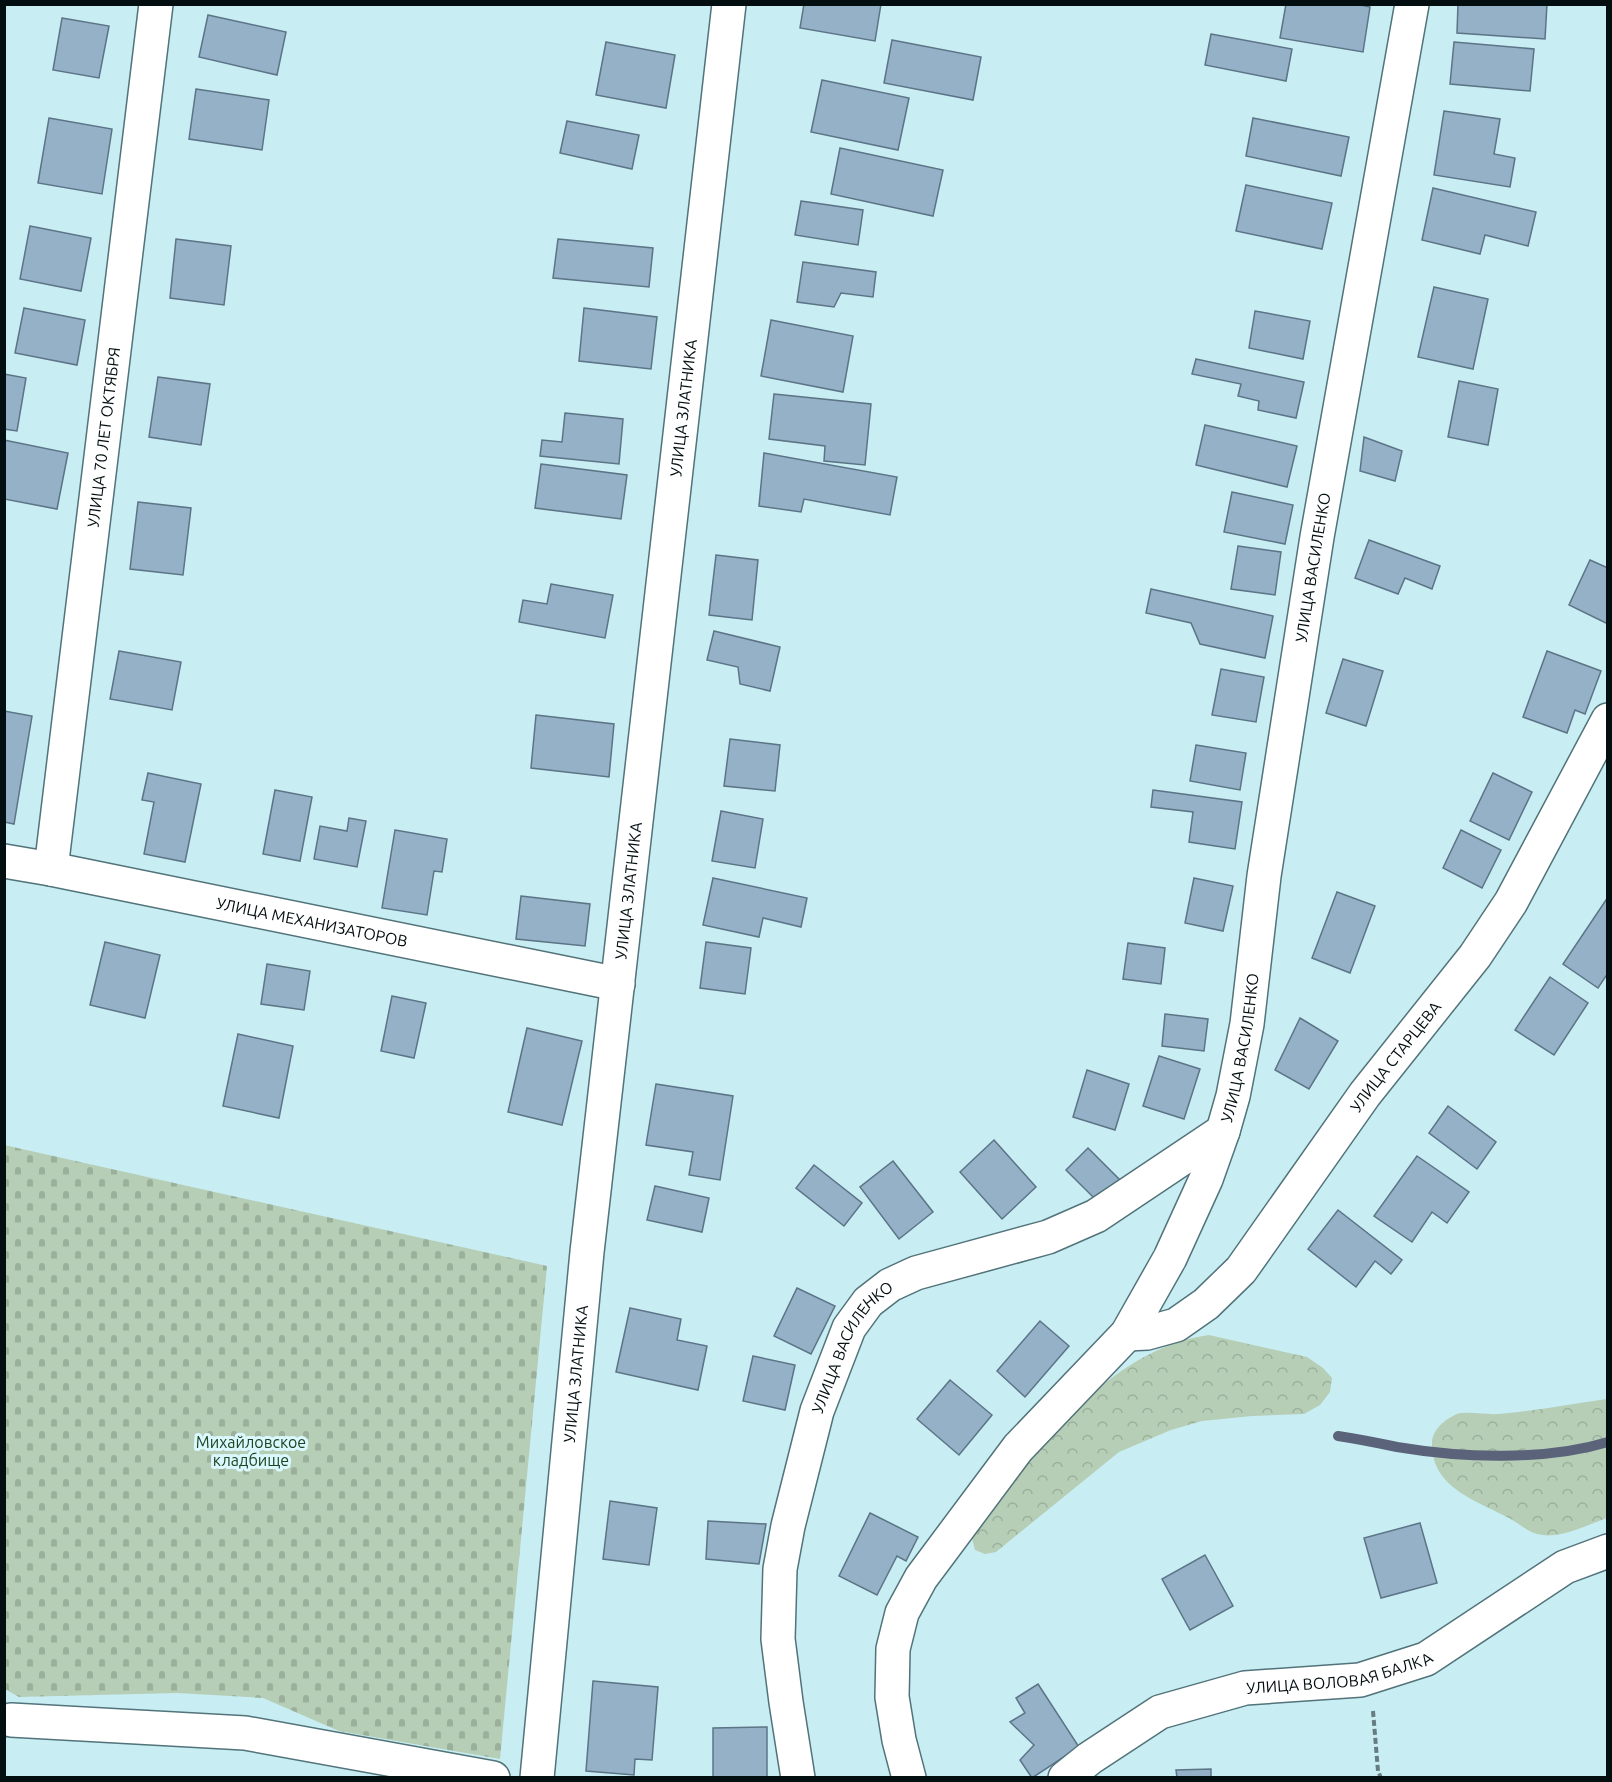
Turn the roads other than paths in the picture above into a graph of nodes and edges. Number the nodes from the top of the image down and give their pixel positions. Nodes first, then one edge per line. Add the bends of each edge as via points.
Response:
1 (156, 4) edge
2 (729, 4) edge
3 (1412, 4) edge
4 (1608, 720) edge
5 (4, 861) edge
6 (51, 868) junction
7 (618, 984) junction
8 (1223, 1131) junction
9 (1127, 1334) junction
10 (1608, 1551) edge
11 (11, 1720) dead end
12 (493, 1778) edge
13 (537, 1778) edge
14 (798, 1778) edge
15 (909, 1778) edge
16 (1065, 1778) edge

1 - 6 street, УЛИЦА 70 ЛЕТ ОКТЯБРЯ
2 - 7 street, УЛИЦА ЗЛАТНИКА
3 - 8 street, УЛИЦА ВАСИЛЕНКО via 1317,537 1264,876 1247,1024
4 - 9 street, УЛИЦА СТАРЦЕВА via 1511,902 1475,956 1365,1094 1241,1270 1206,1304 1176,1324 1147,1333
5 - 6 street, УЛИЦА МЕХАНИЗАТОРОВ
6 - 7 street, УЛИЦА МЕХАНИЗАТОРОВ
7 - 13 street, УЛИЦА ЗЛАТНИКА via 586,1264
8 - 9 street, УЛИЦА ВАСИЛЕНКО via 1170,1258
8 - 14 street, УЛИЦА ВАСИЛЕНКО via 1096,1216 1048,1237 916,1273 890,1285 868,1302 849,1328 817,1411 780,1569 778,1639
9 - 15 street, УЛИЦА ВАСИЛЕНКО via 1018,1448 921,1578 902,1613 893,1649 892,1697
10 - 16 street, УЛИЦА ВОЛОВАЯ БАЛКА via 1565,1567 1426,1659 1360,1680 1245,1688 1160,1712
11 - 12 street via 245,1733

